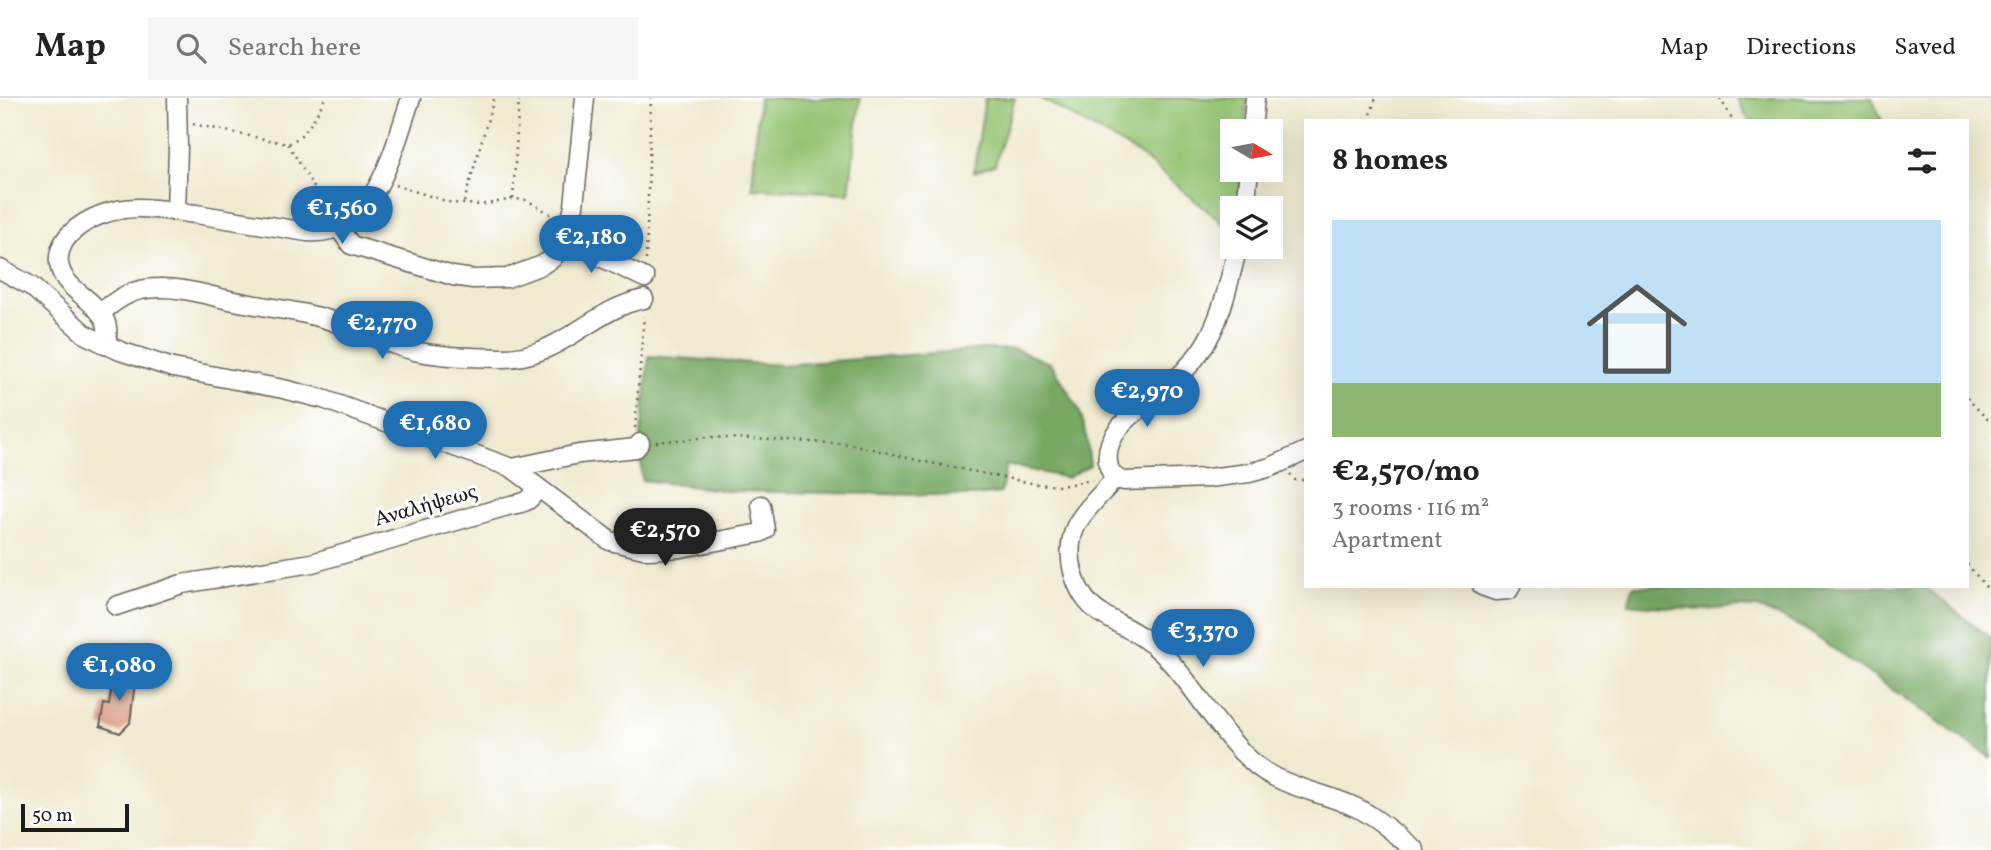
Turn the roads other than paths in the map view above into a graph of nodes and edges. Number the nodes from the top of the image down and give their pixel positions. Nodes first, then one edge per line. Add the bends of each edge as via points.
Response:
1 (177, 98) edge
2 (411, 98) edge
3 (585, 98) edge
4 (1255, 98) edge
5 (1253, 119) edge
6 (176, 211) junction
7 (338, 227) junction
8 (569, 228) junction
9 (1234, 259) edge
10 (0, 269) edge
11 (645, 278) road end
12 (645, 299) road end
13 (100, 313) junction
14 (104, 345) junction
15 (638, 446) road end
16 (1304, 452) edge
17 (512, 468) junction
18 (1114, 475) junction
19 (536, 486) junction
20 (761, 505) dead end
21 (1489, 588) edge
22 (1510, 588) edge
23 (116, 606) dead end
24 (1415, 850) edge

1 - 6 street
2 - 7 street via 382,181 361,210
3 - 8 street
4 - 5 street
6 - 7 street via 307,232
6 - 13 street via 138,208 109,212 77,227 63,240 60,268
7 - 8 street via 351,245 473,279 507,278 542,265 553,258
8 - 11 street via 594,254
9 - 18 street via 1203,346 1173,383 1118,430 1108,452
10 - 14 street, Αναλήψεως via 31,286 86,335
12 - 13 street via 627,302 543,352 503,358 417,352 320,317 179,289 139,290
13 - 14 street via 109,330
14 - 17 street, Αναλήψεως via 173,368 323,399
15 - 17 street
16 - 18 street via 1262,470 1235,475 1138,481
17 - 19 street, Αναλήψεως
18 - 24 street via 1074,531 1072,561 1081,594 1097,611 1160,650 1259,767 1288,783 1357,808
19 - 20 street via 610,541 648,550 760,533 765,530
19 - 23 street, Αναλήψεως via 526,503 312,562 182,584
21 - 22 street via 1503,592

